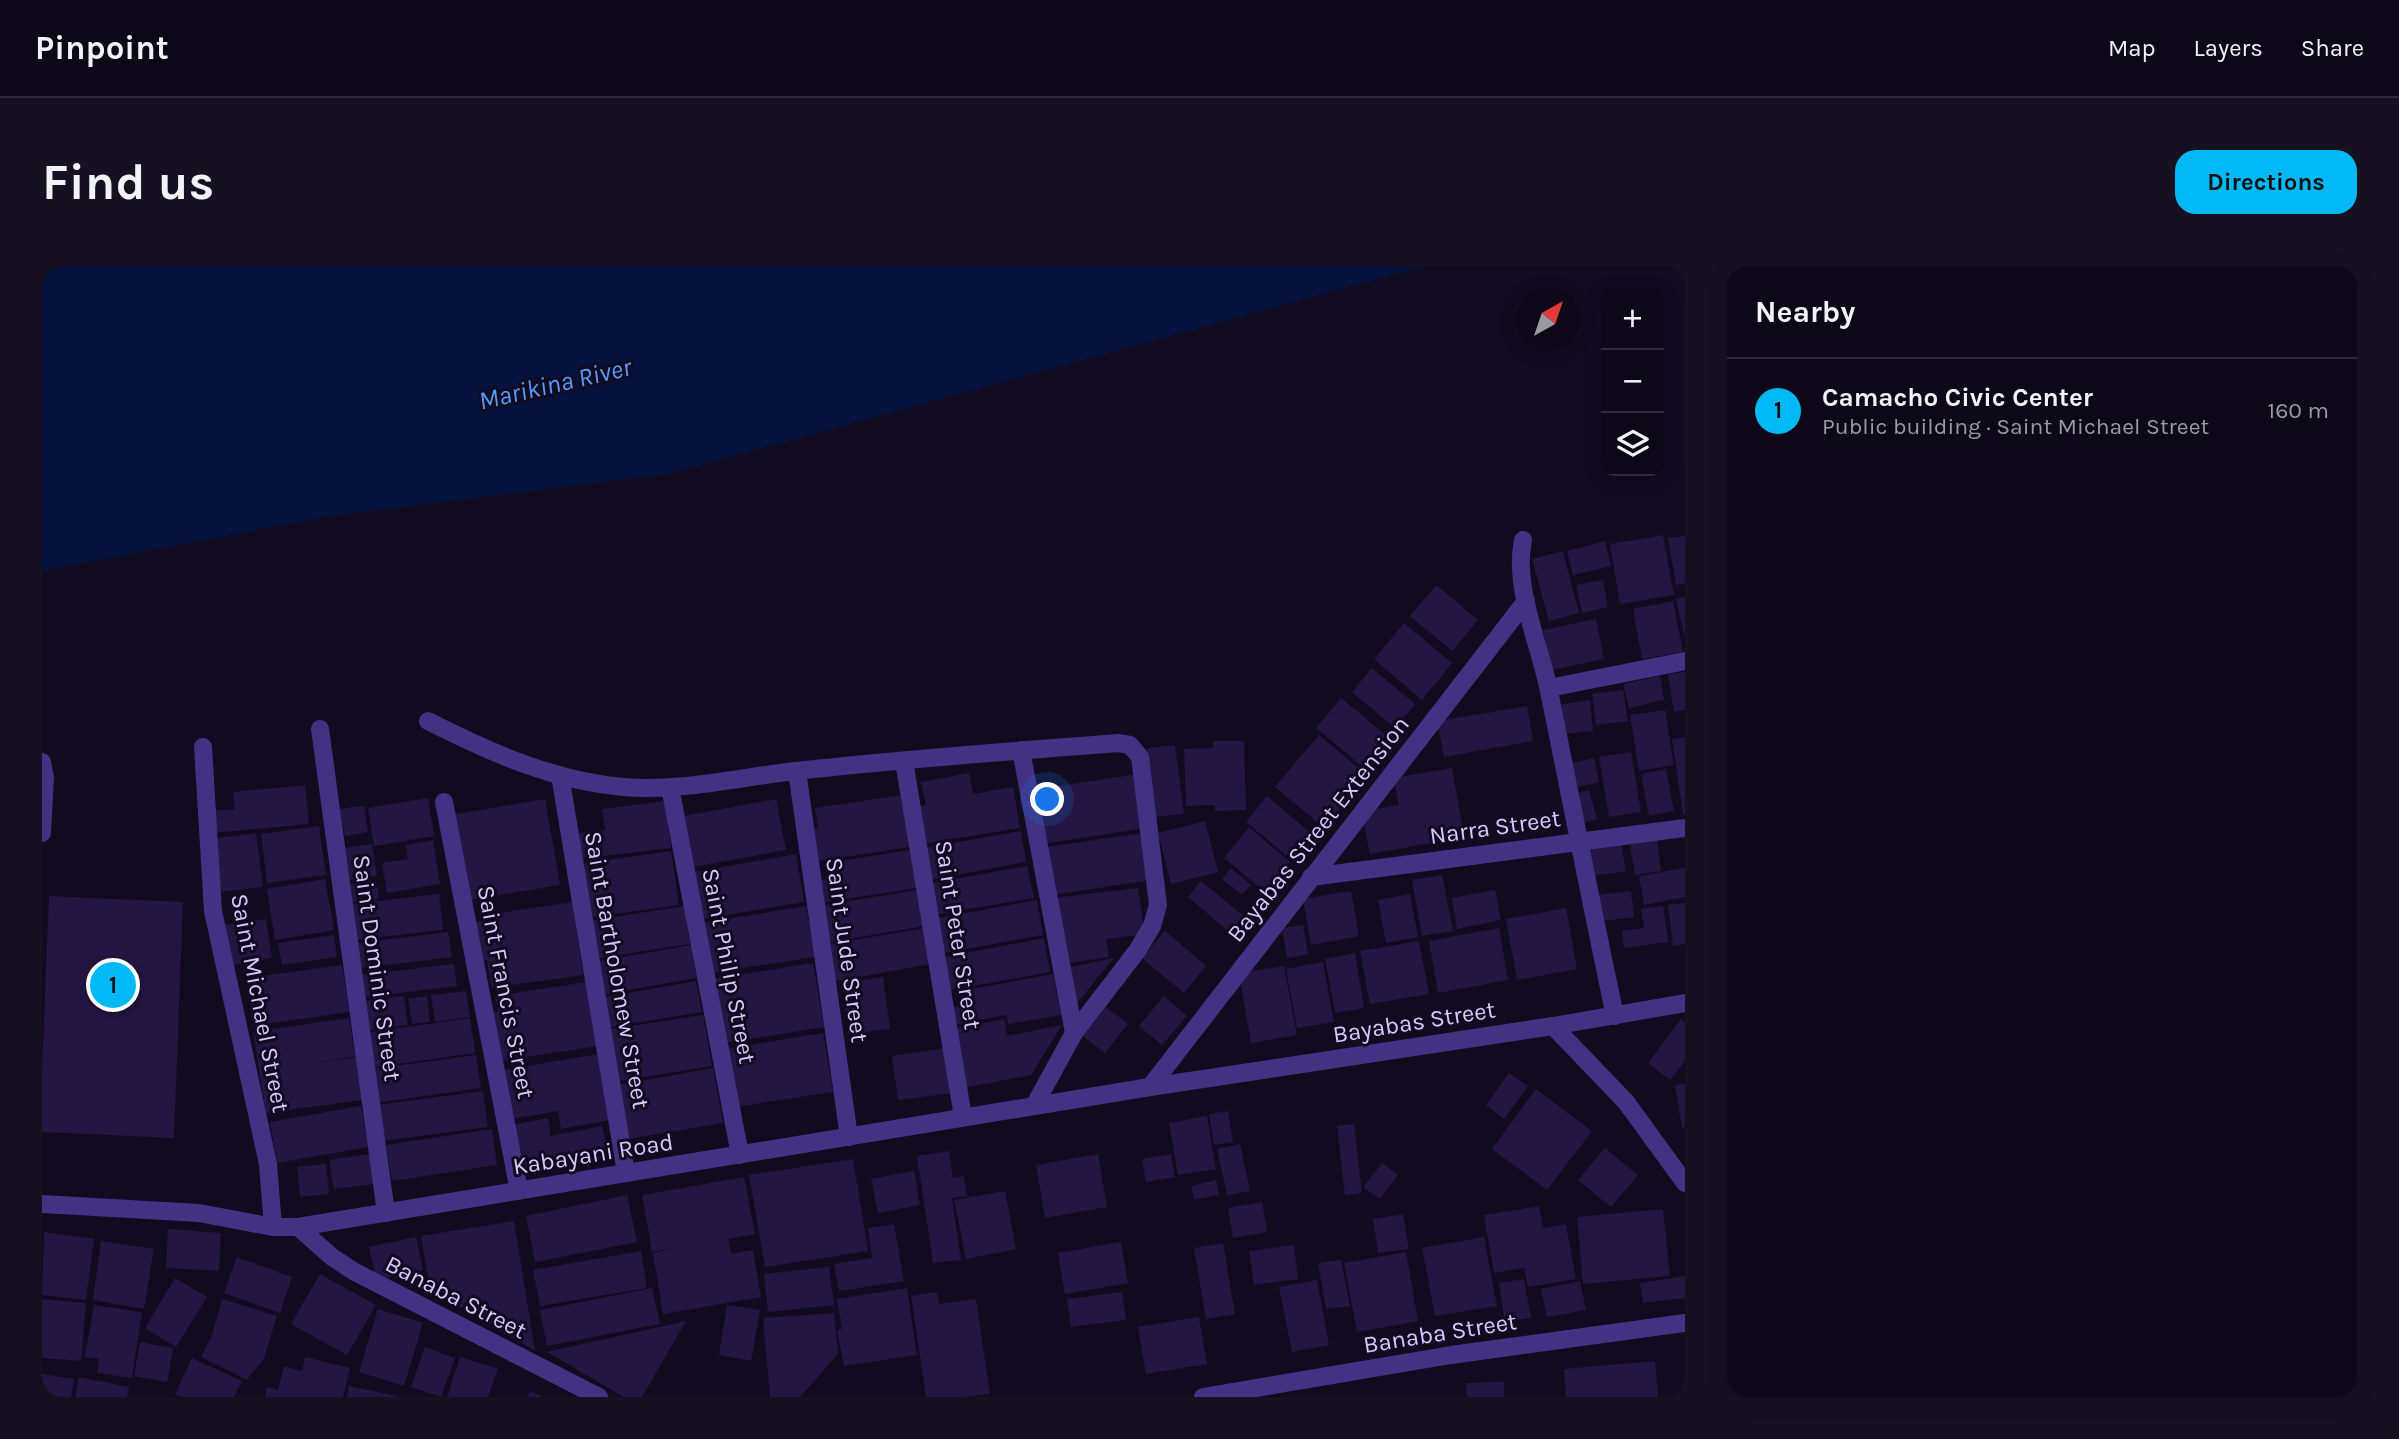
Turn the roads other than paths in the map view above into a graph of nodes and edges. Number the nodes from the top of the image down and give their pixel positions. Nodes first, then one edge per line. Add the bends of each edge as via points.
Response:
1 (1524, 540) dead end
2 (1526, 601) junction
3 (1685, 661) edge
4 (1549, 688) junction
5 (428, 720) dead end
6 (320, 729) dead end
7 (203, 747) dead end
8 (1021, 750) junction
9 (904, 761) junction
10 (42, 762) edge
11 (797, 771) junction
12 (559, 775) junction
13 (670, 787) junction
14 (444, 802) dead end
15 (1685, 828) edge
16 (42, 833) edge
17 (1577, 841) junction
18 (1311, 877) junction
19 (1685, 1003) edge
20 (1615, 1016) junction
21 (1553, 1026) junction
22 (1074, 1033) junction
23 (1150, 1087) junction
24 (1034, 1106) junction
25 (963, 1117) junction
26 (849, 1136) junction
27 (740, 1155) junction
28 (626, 1173) junction
29 (1685, 1183) edge
30 (519, 1191) junction
31 (42, 1204) edge
32 (386, 1213) junction
33 (273, 1227) junction
34 (298, 1227) junction
35 (1685, 1323) edge
36 (599, 1397) edge
37 (1203, 1397) edge

1 - 2 street via 1520,555
2 - 4 street
2 - 18 street, Bayabas Street Extension
3 - 4 street
4 - 17 street
5 - 12 street via 478,746
6 - 32 street, Saint Dominic Street
7 - 33 street, Saint Michael Street via 213,911 268,1164
8 - 9 street
8 - 22 street
8 - 22 street via 1118,743 1130,745 1140,757 1158,905 1137,951
9 - 11 street
9 - 25 street, Saint Peter Street
10 - 16 street
11 - 13 street
11 - 26 street, Saint Jude Street
12 - 13 street via 622,787
12 - 28 street, Saint Bartholomew Street
13 - 27 street, Saint Philip Street
14 - 30 street, Saint Francis Street
15 - 17 street, Narra Street
17 - 18 street, Narra Street
17 - 20 street
18 - 23 street, Bayabas Street Extension
19 - 20 street, Bayabas Street
20 - 21 street, Bayabas Street
21 - 23 street, Bayabas Street
21 - 29 street via 1626,1102
22 - 24 street
23 - 24 street, Kabayani Road
24 - 25 street, Kabayani Road
25 - 26 street, Kabayani Road
26 - 27 street, Kabayani Road
27 - 28 street, Kabayani Road
28 - 30 street, Kabayani Road
30 - 32 street, Kabayani Road
31 - 33 street, Kabayani Road via 199,1213
32 - 34 street, Kabayani Road
33 - 34 street, Kabayani Road
34 - 36 street, Banaba Street via 355,1272
35 - 37 street, Banaba Street via 1451,1355

